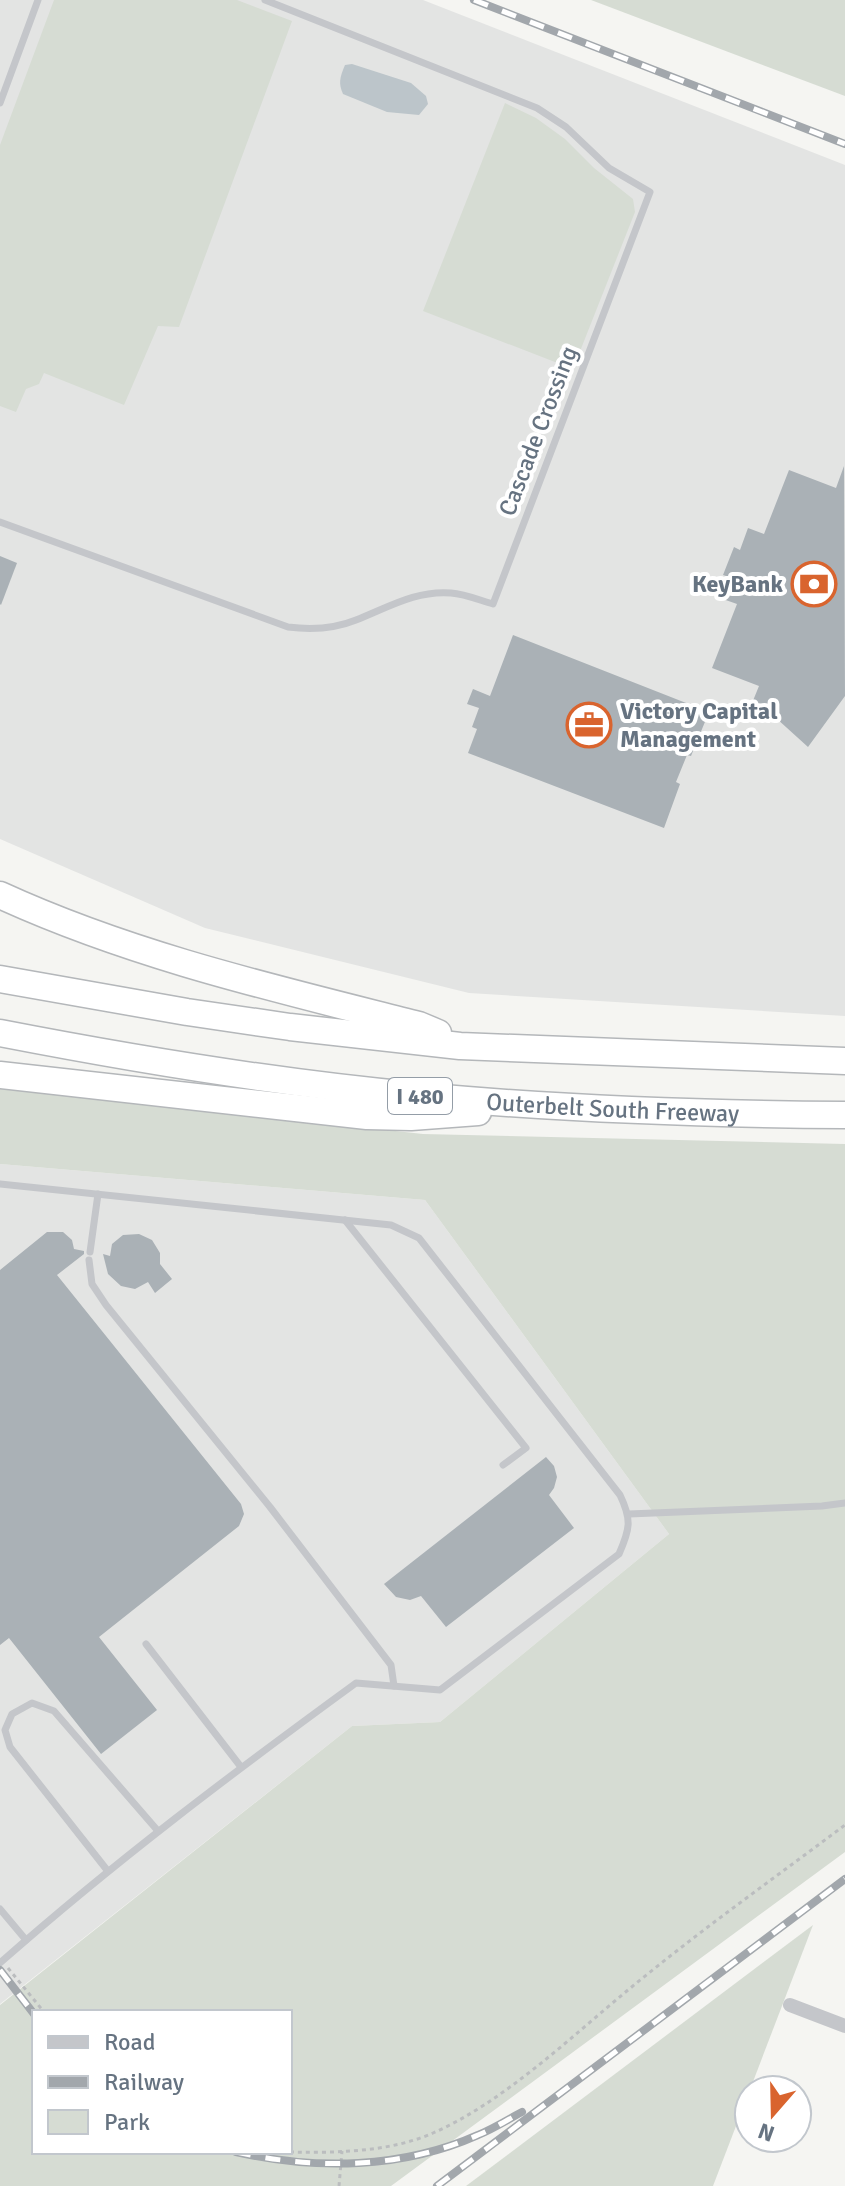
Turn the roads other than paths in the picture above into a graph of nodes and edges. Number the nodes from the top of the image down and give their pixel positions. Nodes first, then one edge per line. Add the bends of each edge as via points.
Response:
1 (38, 0) edge
2 (265, 0) edge
3 (0, 103) edge
4 (0, 522) edge
5 (0, 895) edge
6 (0, 979) edge
7 (0, 1033) edge
8 (460, 1046) junction
9 (845, 1061) edge
10 (0, 1075) edge
11 (541, 1106) junction
12 (845, 1115) edge
13 (0, 1184) edge
14 (98, 1194) junction
15 (345, 1220) junction
16 (503, 1465) dead end
17 (845, 1503) edge
18 (629, 1514) junction
19 (146, 1644) dead end
20 (394, 1686) junction
21 (241, 1767) junction
22 (158, 1831) junction
23 (107, 1870) junction
24 (0, 1909) edge
25 (26, 1940) junction
26 (1, 1962) edge
27 (790, 2005) dead end
28 (845, 2026) edge

1 - 3 lane
2 - 4 lane, Cascade Crossing via 537,108 609,168 650,192 493,604 450,592 427,594 327,628 288,627
5 - 8 highway via 226,977 419,1025
6 - 8 highway, I 480 via 202,1015
7 - 11 highway, Outerbelt South Freeway / I 480 via 320,1085
8 - 9 highway, I 480
10 - 11 highway via 367,1116 442,1116
11 - 12 highway, Outerbelt South Freeway / I 480
13 - 14 lane
14 - 15 lane
14 - 20 lane via 89,1256 92,1284 391,1665
15 - 16 lane via 526,1448
15 - 18 lane via 391,1225 419,1238 620,1495
17 - 18 lane
18 - 20 lane via 619,1554 440,1690
19 - 21 lane
20 - 21 lane via 356,1683
21 - 22 lane
22 - 23 lane
22 - 23 lane via 54,1711 32,1703 12,1714 5,1730 10,1747
23 - 25 lane
24 - 25 lane
25 - 26 lane
27 - 28 street

